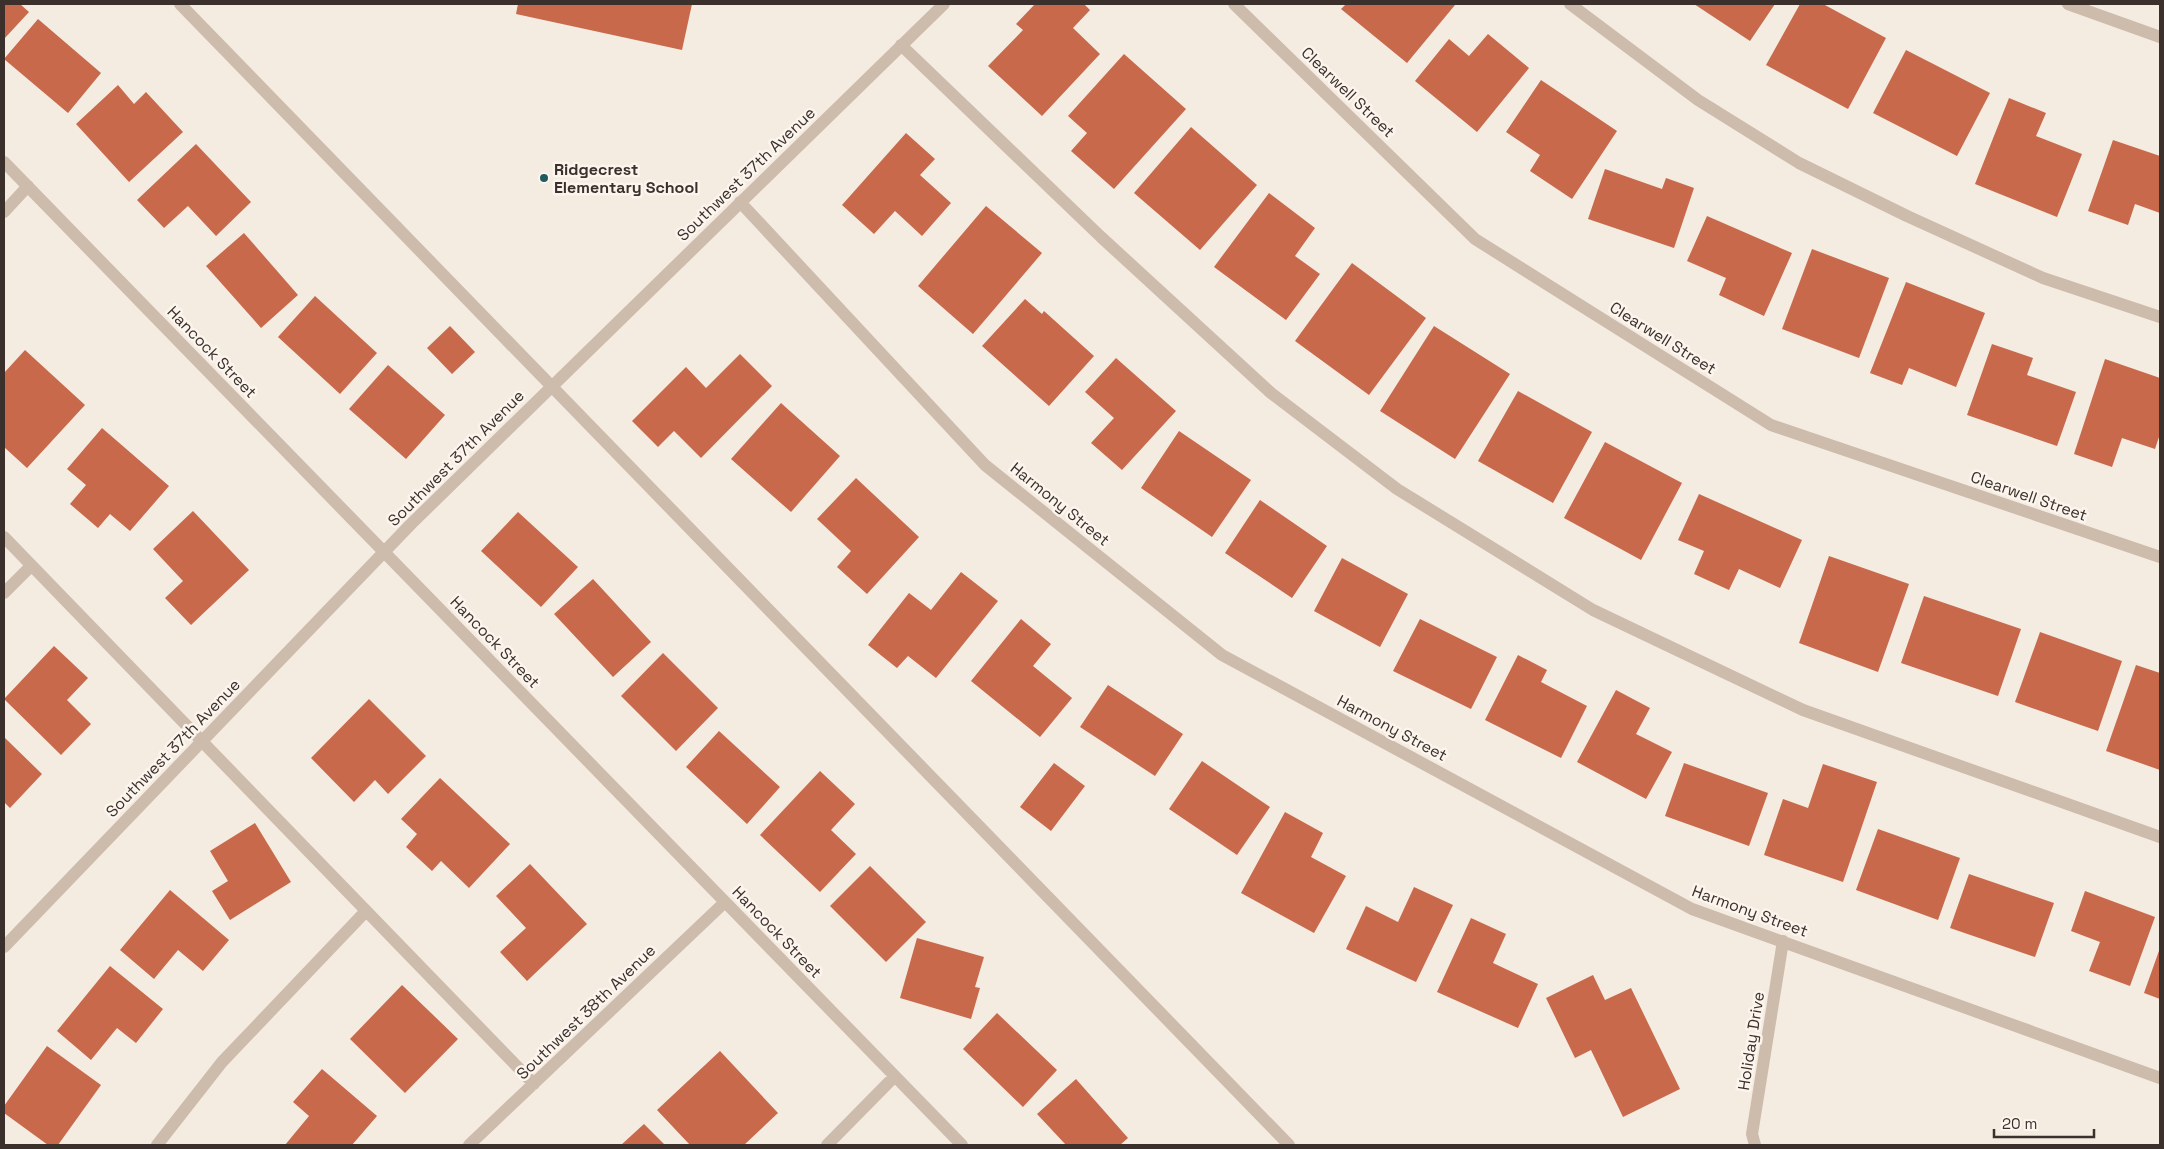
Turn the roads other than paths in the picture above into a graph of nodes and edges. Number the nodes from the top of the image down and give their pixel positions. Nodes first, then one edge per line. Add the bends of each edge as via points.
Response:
1 (180, 4) edge
2 (944, 4) edge
3 (1234, 4) edge
4 (1570, 4) edge
5 (2068, 4) edge
6 (2160, 36) edge
7 (901, 45) junction
8 (4, 162) edge
9 (28, 186) junction
10 (740, 202) junction
11 (4, 212) edge
12 (2160, 316) edge
13 (552, 386) junction
14 (4, 537) edge
15 (384, 552) junction
16 (2160, 558) edge
17 (31, 566) junction
18 (4, 593) edge
19 (202, 742) junction
20 (2160, 837) edge
21 (725, 902) junction
22 (366, 911) junction
23 (1783, 941) junction
24 (4, 947) edge
25 (895, 1076) junction
26 (2160, 1078) edge
27 (534, 1084) junction
28 (157, 1145) edge
29 (469, 1145) edge
30 (827, 1145) edge
31 (962, 1145) edge
32 (1289, 1145) edge
33 (1755, 1145) edge

1 - 13 street
2 - 7 street, Southwest 37th Avenue
3 - 16 street, Clearwell Street via 1475,239 1771,425
4 - 12 street via 1698,100 1800,163 2043,278
5 - 6 street
7 - 10 street, Southwest 37th Avenue
7 - 20 street via 1101,237 1271,393 1397,489 1593,610 1804,710
8 - 9 street, Hancock Street
9 - 11 street
9 - 15 street, Hancock Street
10 - 13 street, Southwest 37th Avenue
10 - 23 street, Harmony Street via 986,465 1222,654 1692,909
13 - 15 street, Southwest 37th Avenue
13 - 32 street
14 - 17 street
15 - 19 street, Southwest 37th Avenue
15 - 21 street, Hancock Street
17 - 18 street
17 - 19 street
19 - 22 street
19 - 24 street, Southwest 37th Avenue
21 - 25 street, Hancock Street
21 - 27 street, Southwest 38th Avenue
22 - 27 street
22 - 28 street via 222,1062
23 - 26 street, Harmony Street
23 - 33 street, Holiday Drive via 1752,1134
25 - 30 street
25 - 31 street, Hancock Street
27 - 29 street, Southwest 38th Avenue

